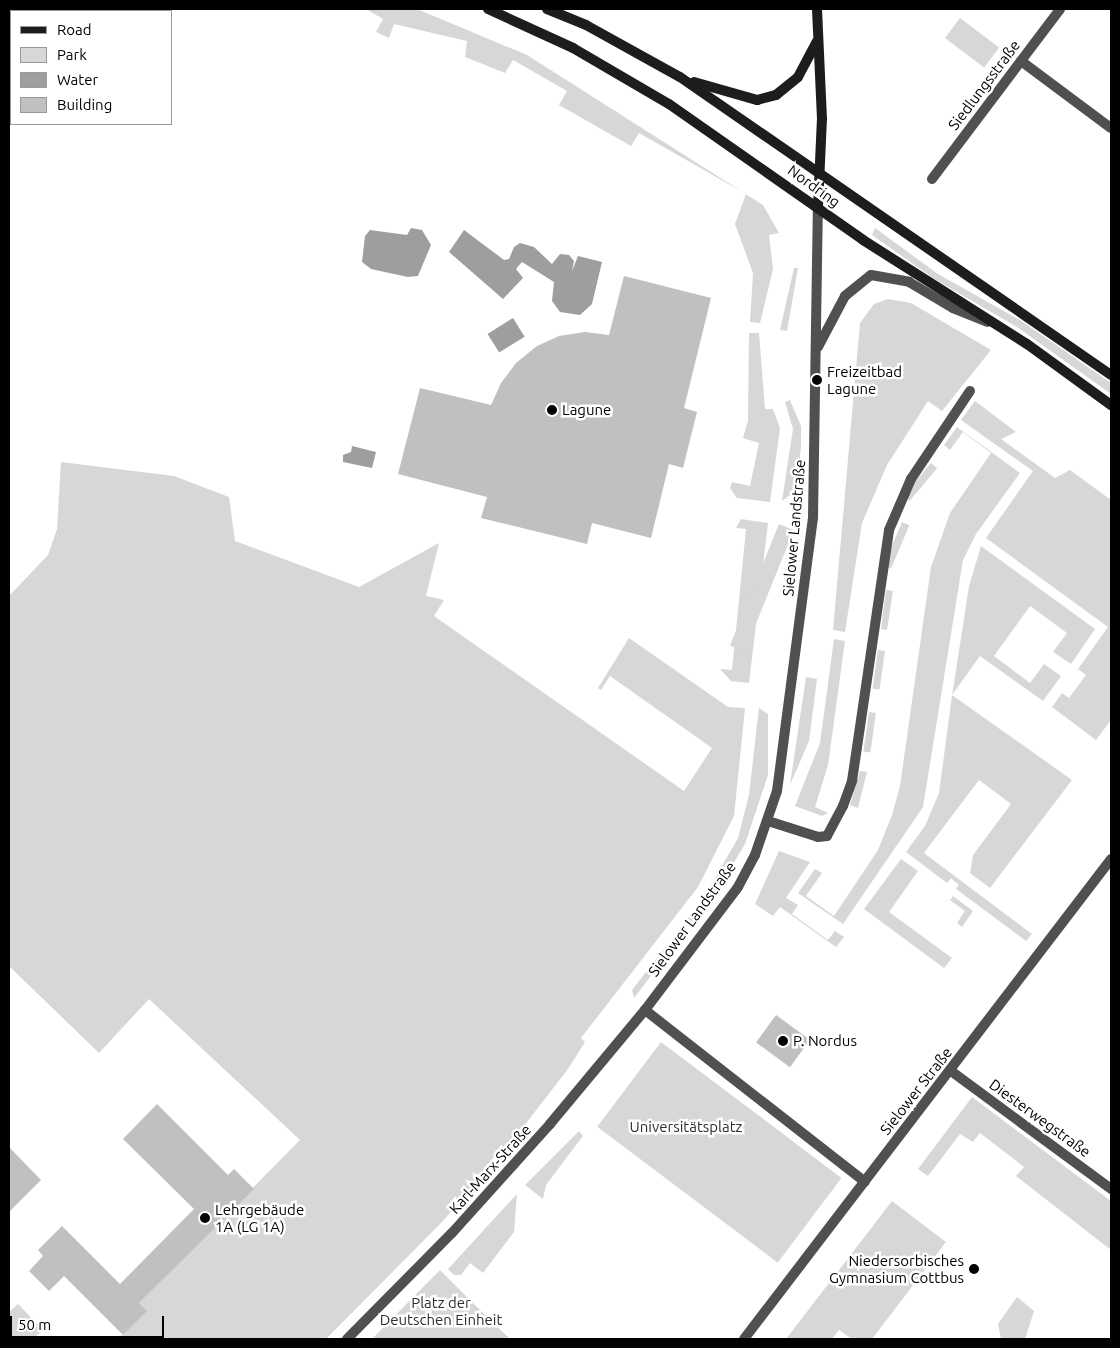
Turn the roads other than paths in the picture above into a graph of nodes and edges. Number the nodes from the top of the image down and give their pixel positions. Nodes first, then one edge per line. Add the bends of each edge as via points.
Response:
1 (488, 9) edge
2 (547, 9) edge
3 (817, 9) edge
4 (1060, 9) edge
5 (817, 42) junction
6 (1021, 61) junction
7 (680, 77) junction
8 (1111, 128) edge
9 (819, 175) junction
10 (932, 179) dead end
11 (818, 207) junction
12 (987, 322) junction
13 (817, 348) junction
14 (1111, 374) edge
15 (970, 391) dead end
16 (1111, 405) edge
17 (768, 821) junction
18 (1111, 859) edge
19 (645, 1010) junction
20 (950, 1071) junction
21 (865, 1182) junction
22 (1111, 1189) edge
23 (347, 1339) edge
24 (744, 1339) edge

1 - 11 main road, Nordring via 573,48 668,104
2 - 7 main road, Nordring via 594,29
3 - 5 main road, Sielower Landstraße
4 - 6 street, Siedlungsstraße
5 - 7 main road via 798,77 776,95 757,100
5 - 9 main road, Sielower Landstraße via 822,118
6 - 8 street
6 - 10 street, Siedlungsstraße
7 - 9 main road, Nordring
9 - 11 main road, Sielower Landstraße
9 - 14 main road, Nordring
11 - 12 main road, Nordring
11 - 13 street, Sielower Landstraße
12 - 13 street via 953,308 909,282 871,275 845,296
12 - 16 main road, Nordring via 1027,344
13 - 17 street, Sielower Landstraße via 813,518 777,791
15 - 17 street via 911,479 889,530 852,781 843,806 827,836 818,837
17 - 19 street, Sielower Landstraße via 738,887
18 - 20 street, Sielower Straße
19 - 21 street
19 - 23 street, Karl-Marx-Straße via 519,1160
20 - 21 street, Sielower Straße
20 - 22 street, Diesterwegstraße
21 - 24 street, Sielower Straße

